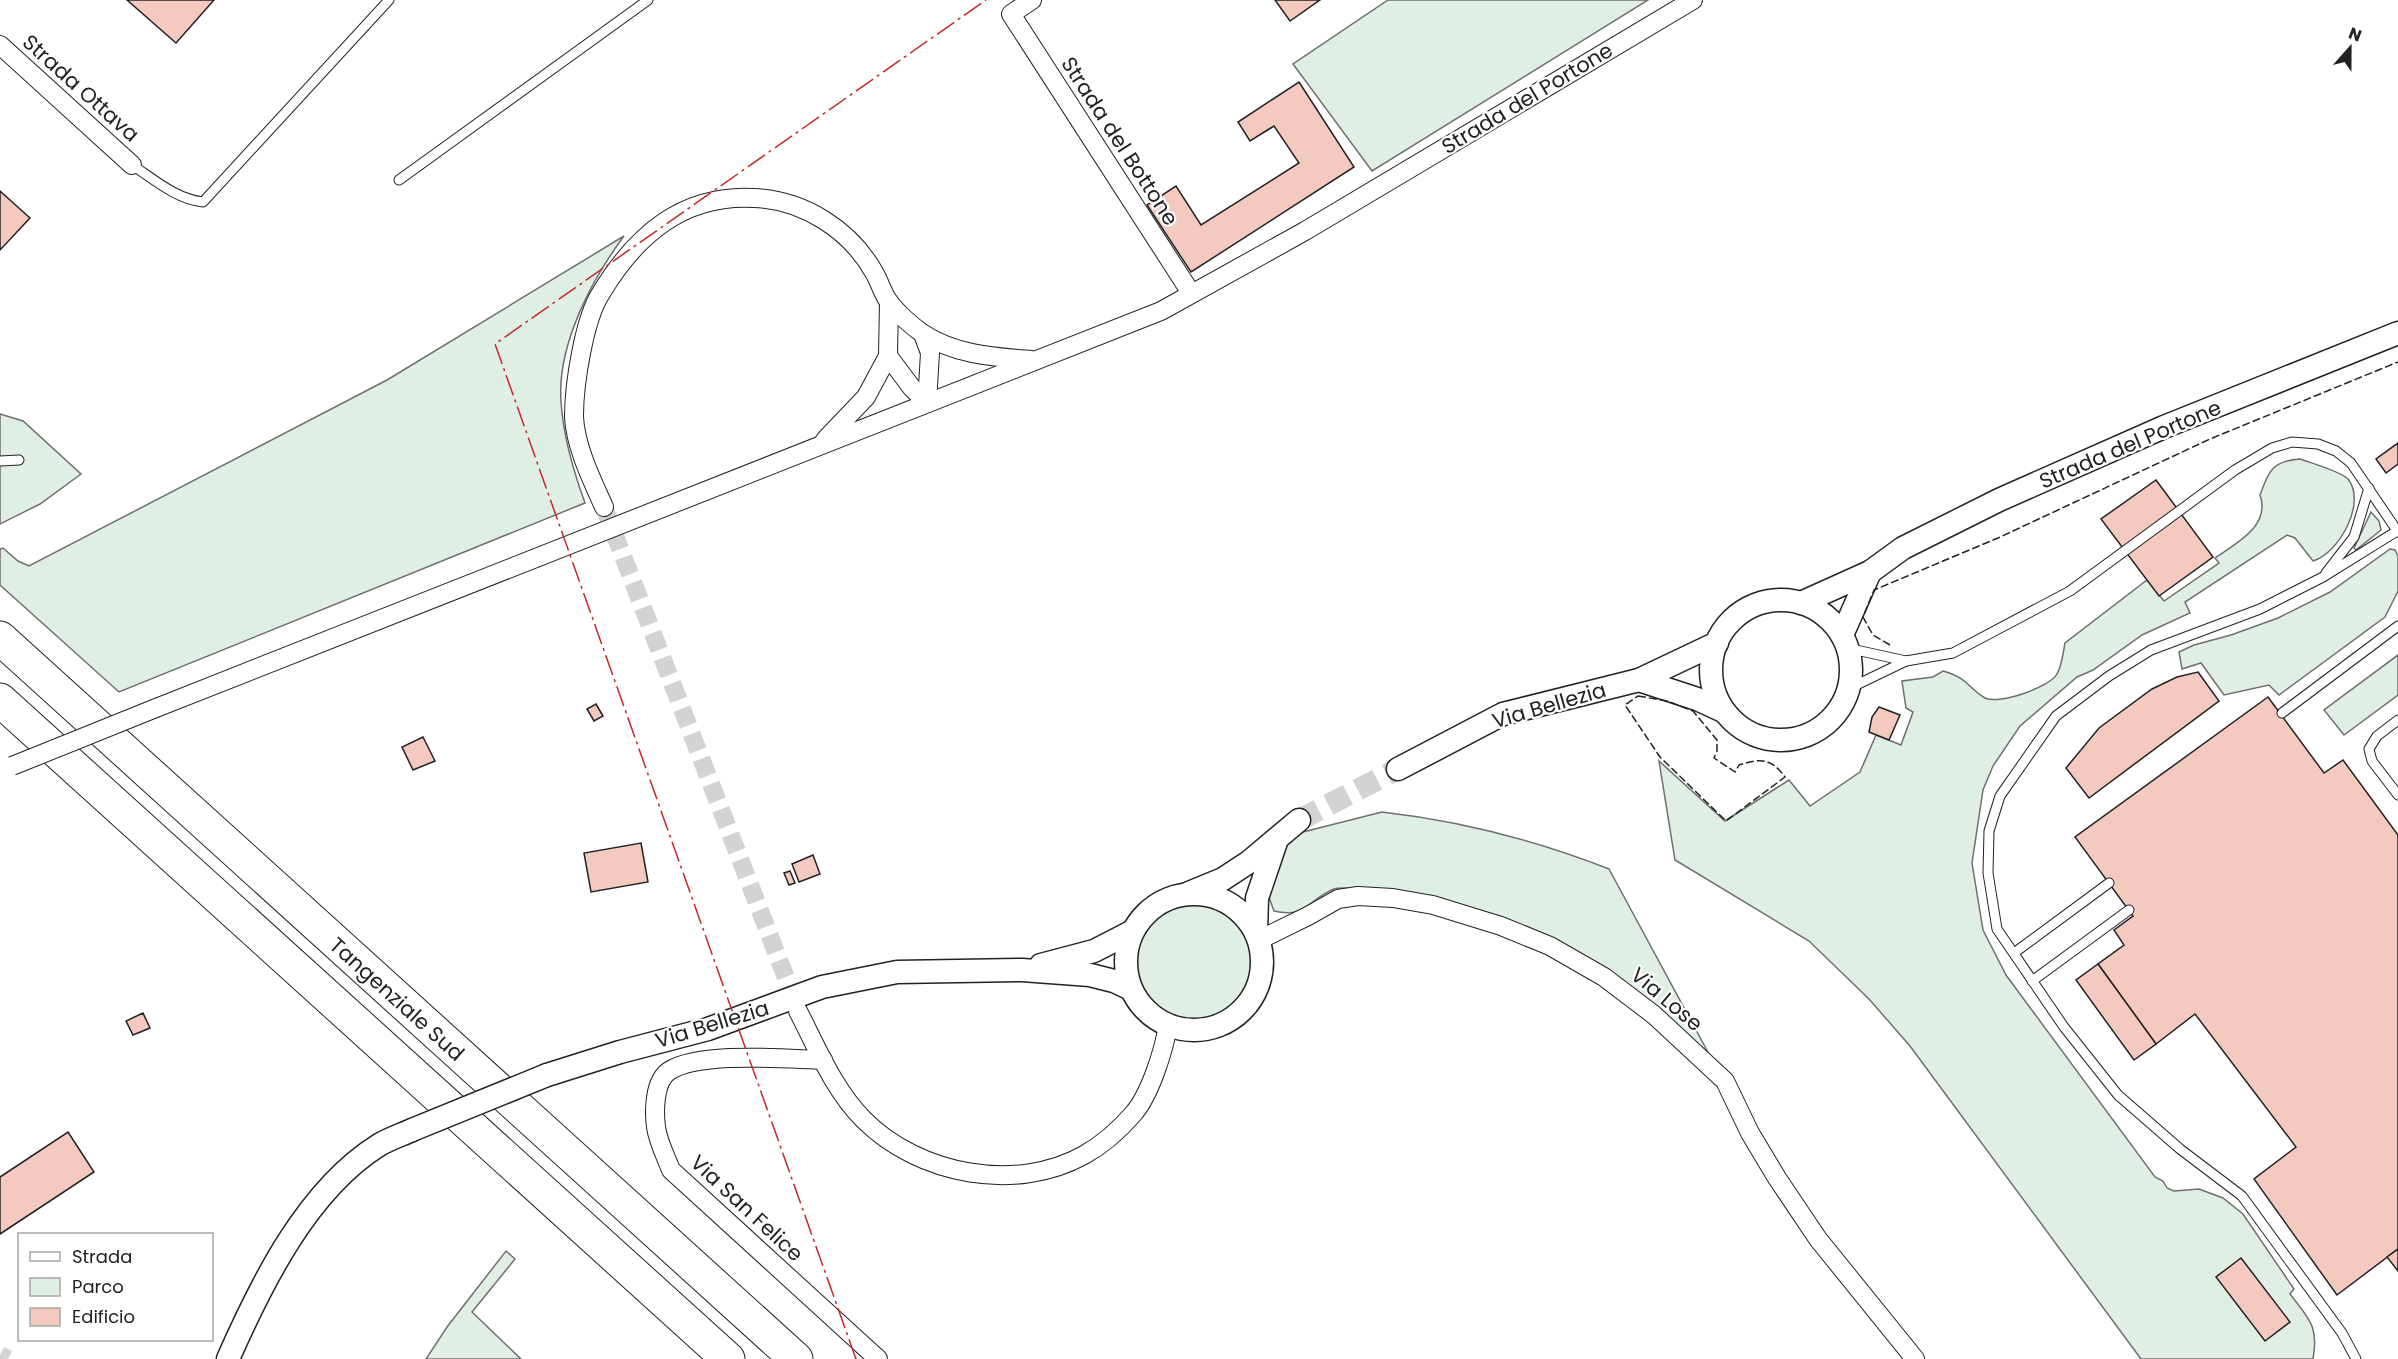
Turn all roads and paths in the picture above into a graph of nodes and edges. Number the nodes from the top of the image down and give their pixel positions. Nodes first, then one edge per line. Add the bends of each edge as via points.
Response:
1 (389, 0) edge
2 (648, 0) edge
3 (1032, 0) edge
4 (1693, 0) edge
5 (0, 45) edge
6 (132, 165) joint
7 (399, 180) dead end
8 (1191, 293) junction
9 (889, 302) junction
10 (2398, 333) edge
11 (923, 334) junction
12 (888, 356) junction
13 (1036, 360) junction
14 (927, 404) junction
15 (818, 447) junction
16 (19, 460) dead end
17 (0, 461) edge
18 (2369, 488) junction
19 (604, 507) tunnel mouth
20 (2397, 531) edge
21 (1870, 572) junction
22 (2323, 577) junction
23 (1801, 603) junction
24 (2398, 626) edge
25 (0, 638) edge
26 (1845, 642) junction
27 (1717, 643) junction
28 (1906, 661) junction
29 (1639, 680) junction
30 (1848, 689) junction
31 (0, 700) edge
32 (1723, 711) junction
33 (2282, 713) dead end
34 (2398, 720) edge
35 (6, 768) edge
36 (1398, 769) tunnel mouth
37 (2398, 795) edge
38 (1299, 820) tunnel mouth
39 (1276, 842) junction
40 (2109, 883) dead end
41 (1188, 893) junction
42 (2129, 910) dead end
43 (1133, 931) junction
44 (1257, 936) junction
45 (2014, 953) junction
46 (1022, 970) junction
47 (2032, 981) junction
48 (1131, 989) junction
49 (798, 1011) tunnel mouth
50 (1168, 1025) junction
51 (823, 1060) junction
52 (228, 1359) edge
53 (728, 1359) edge
54 (796, 1359) edge
55 (878, 1359) edge
56 (1915, 1359) edge
57 (2356, 1359) edge

1 - 6 lane via 203,202 173,193
2 - 7 lane
3 - 8 street, Strada del Bottone via 1011,14
4 - 8 street, Strada del Portone via 1305,231
5 - 6 street, Strada Ottava
8 - 13 street, Strada del Portone via 1161,310
9 - 11 street
9 - 12 street
9 - 19 street via 875,273 852,242 824,218 792,205 755,198 719,199 691,206 664,221 629,255 600,294 582,349 574,418 585,465
10 - 21 street, Strada del Portone via 2164,427 2009,496 1912,543
11 - 13 street via 982,356
11 - 14 street via 930,353
12 - 14 street
12 - 15 street via 866,397
13 - 14 street, Strada del Portone
14 - 15 street, Strada del Portone
15 - 35 street, Strada del Portone, bridge
16 - 17 lane
18 - 20 lane
18 - 22 lane via 2354,537
18 - 28 lane via 2336,451 2318,444 2292,442 2272,448 2235,470 2070,591 1953,653
20 - 22 lane
21 - 23 street, Strada del Portone
21 - 26 street
22 - 45 lane via 2260,609 2151,650 2056,716 2000,796 1989,831 1988,873 1997,929
23 - 26 street via 1822,614
23 - 27 street via 1778,600 1755,605 1734,617
24 - 33 lane
25 - 54 highway, Tangenziale Sud
26 - 28 lane
26 - 30 street via 1851,669
27 - 29 street, Via Bellezia
27 - 32 street via 1710,676
28 - 30 lane
29 - 32 street
29 - 36 street, Via Bellezia via 1503,714
30 - 32 street via 1839,710 1824,726 1804,737 1781,741 1759,737 1739,727
31 - 53 highway
34 - 37 lane via 2377,736 2369,749 2372,761
38 - 39 street, Via Bellezia
39 - 41 street, Via Bellezia via 1224,879
39 - 44 street, Via Bellezia via 1257,898
40 - 45 lane
41 - 43 street, Via Bellezia via 1166,899 1143,915
41 - 44 street, Via Bellezia via 1219,898 1234,906
42 - 47 lane
43 - 46 street, Via Bellezia via 1094,951
43 - 48 street, Via Bellezia via 1125,954
44 - 50 street, Via Bellezia via 1262,960 1256,990 1248,1004 1232,1019 1213,1028 1196,1030
44 - 56 street, Via Lose via 1308,916 1338,898 1393,898 1433,905 1501,926 1550,946 1604,976 1654,1015 1725,1081 1750,1133 1818,1239
45 - 47 lane
46 - 48 street, Via Bellezia via 1090,975
46 - 52 street, Via Bellezia, bridge via 897,972 822,987 708,1029 547,1075 379,1145 340,1176 293,1232
47 - 57 lane via 2118,1095 2242,1196 2342,1333
48 - 50 street, Via Bellezia via 1145,1010
49 - 51 street
50 - 51 street via 1156,1070 1135,1112 1084,1155 1033,1173 978,1174 929,1162 904,1150 865,1121
51 - 55 street, Via San Felice via 723,1059 687,1064 667,1072 658,1087 656,1129 671,1170

